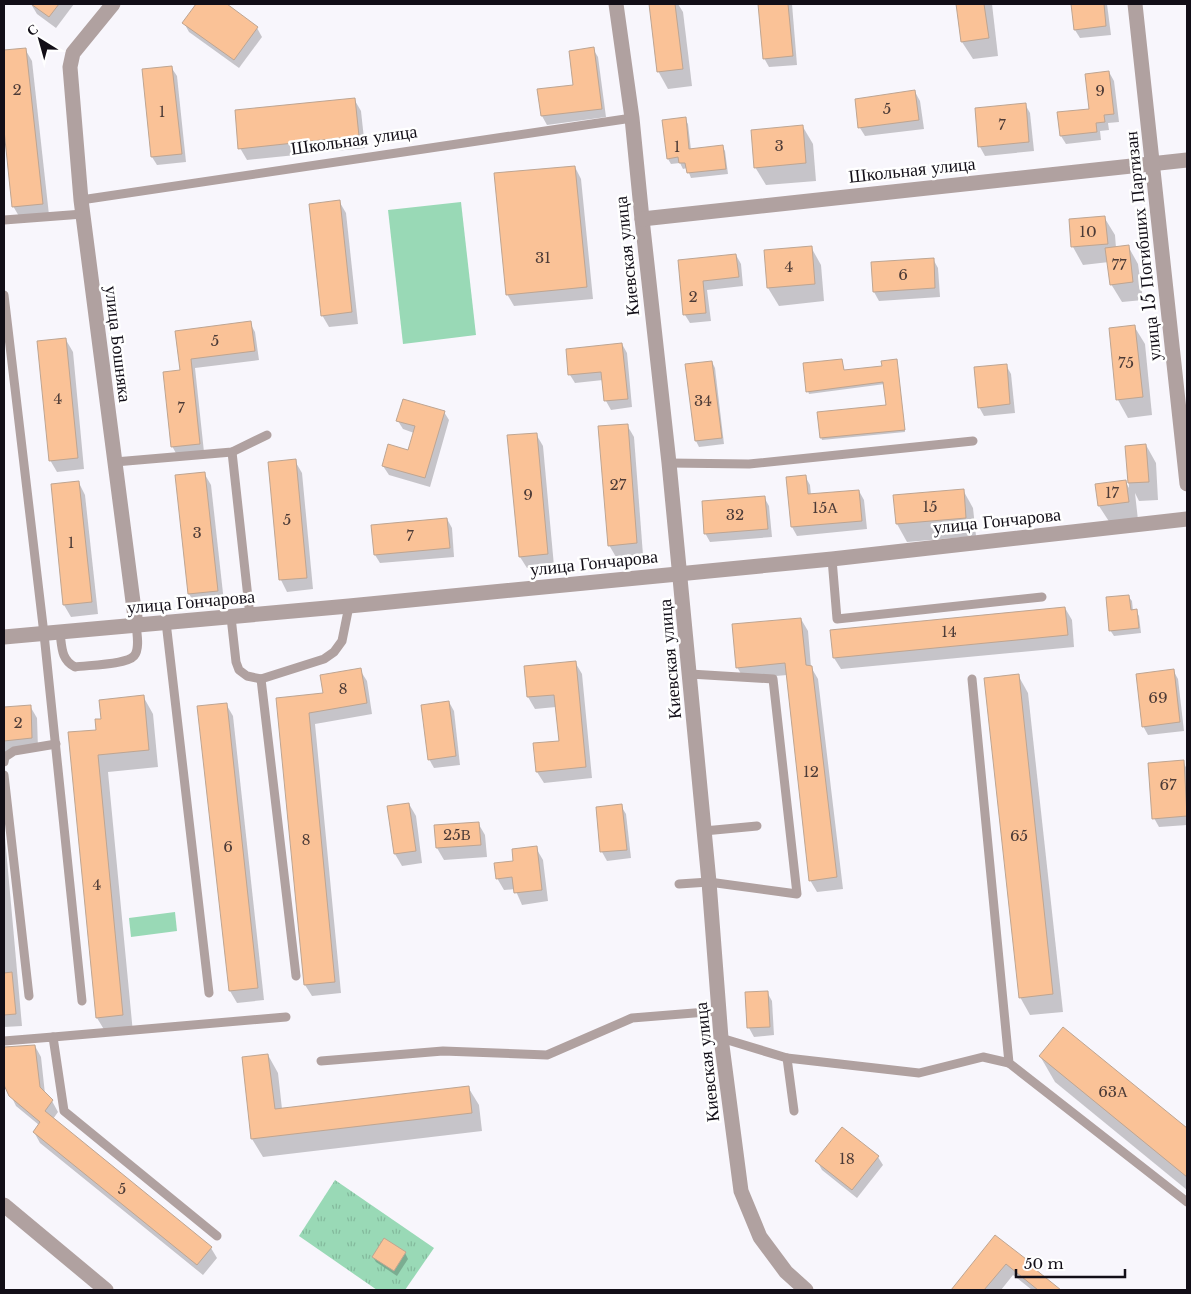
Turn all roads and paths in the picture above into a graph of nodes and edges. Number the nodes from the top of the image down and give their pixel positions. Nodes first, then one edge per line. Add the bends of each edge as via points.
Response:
1 (113, 4) edge
2 (616, 4) edge
3 (1135, 4) edge
4 (632, 118) junction
5 (1187, 160) edge
6 (1153, 162) junction
7 (82, 207) junction
8 (642, 219) junction
9 (4, 220) edge
10 (4, 295) edge
11 (267, 435) dead end
12 (973, 441) dead end
13 (232, 452) junction
14 (115, 462) junction
15 (669, 463) junction
16 (1187, 484) edge
17 (1187, 519) edge
18 (832, 559) junction
19 (680, 574) junction
20 (1042, 597) dead end
21 (349, 606) junction
22 (250, 616) junction
23 (231, 617) junction
24 (166, 622) junction
25 (136, 625) junction
26 (60, 633) junction
27 (44, 634) junction
28 (4, 637) edge
29 (690, 674) junction
30 (261, 679) junction
31 (972, 679) dead end
32 (56, 744) junction
33 (4, 762) edge
34 (4, 775) edge
35 (757, 826) dead end
36 (704, 830) junction
37 (709, 882) junction
38 (679, 884) dead end
39 (296, 976) dead end
40 (209, 993) dead end
41 (29, 996) dead end
42 (82, 1001) dead end
43 (719, 1011) junction
44 (286, 1016) dead end
45 (53, 1037) junction
46 (722, 1038) junction
47 (4, 1041) edge
48 (788, 1058) junction
49 (321, 1061) dead end
50 (1010, 1063) junction
51 (794, 1111) dead end
52 (1187, 1202) edge
53 (4, 1206) edge
54 (217, 1236) dead end
55 (106, 1290) edge
56 (806, 1290) edge

1 - 7 street, улица Бошняка via 73,53 70,67
2 - 4 street, Киевская улица
3 - 6 street, улица 15 Погибших Партизан
4 - 7 lane, Школьная улица
4 - 8 street, Киевская улица
5 - 6 street, Школьная улица
6 - 8 street, Школьная улица
6 - 16 street, улица 15 Погибших Партизан
7 - 9 lane, Школьная улица
7 - 14 street, улица Бошняка
8 - 15 street, Киевская улица
10 - 27 lane
11 - 13 lane
12 - 15 lane via 749,464
13 - 14 lane
13 - 22 lane
14 - 25 street, улица Бошняка
15 - 19 street, Киевская улица
17 - 18 street, улица Гончарова
18 - 19 street, улица Гончарова
18 - 20 lane via 837,619
19 - 21 street, улица Гончарова
19 - 29 street, Киевская улица
21 - 22 street, улица Гончарова
21 - 30 lane via 342,641 334,652 324,659
22 - 23 street, улица Гончарова
23 - 24 street, улица Гончарова
23 - 30 lane via 239,670 246,676
24 - 25 street, улица Гончарова
24 - 40 lane
25 - 26 street, улица Гончарова
25 - 26 lane via 138,648 134,657 76,667 64,657
26 - 27 street, улица Гончарова
27 - 28 street, улица Гончарова
27 - 32 lane
29 - 36 street, Киевская улица
29 - 37 lane via 773,679 797,894
30 - 39 lane
31 - 50 lane
32 - 33 lane via 14,751 5,757
32 - 42 lane
34 - 41 lane
35 - 36 lane
36 - 37 street, Киевская улица
37 - 38 lane
37 - 43 street, Киевская улица
43 - 46 street, Киевская улица
43 - 49 lane via 632,1018 547,1056 443,1051
44 - 45 lane
45 - 47 lane
45 - 54 lane via 64,1111
46 - 48 lane
46 - 56 street, Киевская улица via 741,1191 760,1236 786,1272
48 - 50 lane via 919,1073 983,1058
48 - 51 lane
50 - 52 lane
53 - 55 street

